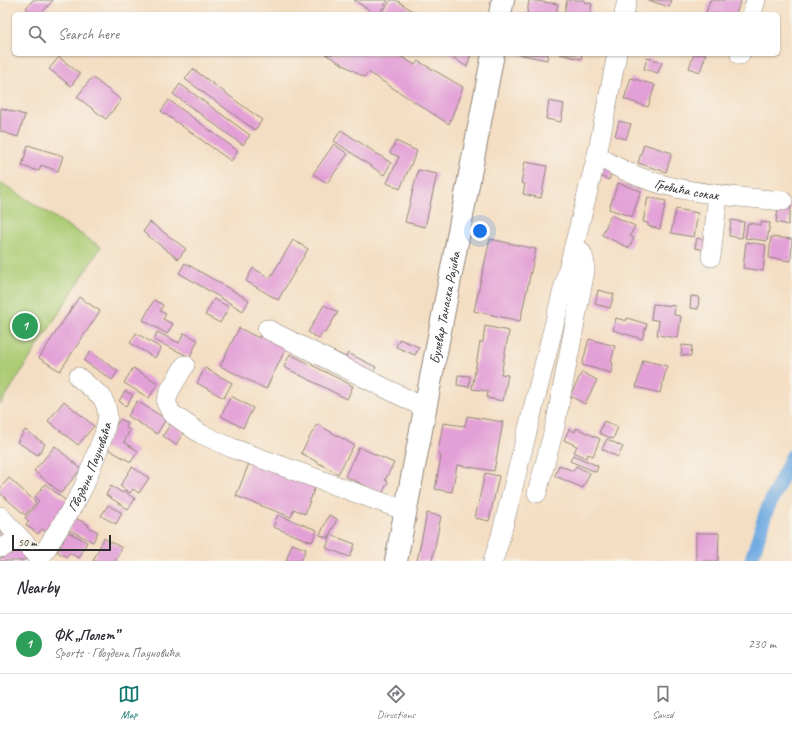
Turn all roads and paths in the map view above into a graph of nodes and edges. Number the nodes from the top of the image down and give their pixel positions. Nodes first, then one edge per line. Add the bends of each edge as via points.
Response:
1 (503, 0) edge
2 (627, 0) edge
3 (756, 0) edge
4 (500, 12) edge
5 (624, 12) edge
6 (753, 12) edge
7 (493, 56) edge
8 (617, 56) edge
9 (597, 156) junction
10 (718, 195) junction
11 (783, 201) dead end
12 (574, 246) junction
13 (711, 257) dead end
14 (267, 329) dead end
15 (185, 365) dead end
16 (78, 377) dead end
17 (425, 408) junction
18 (537, 493) dead end
19 (406, 511) junction
20 (0, 516) edge
21 (21, 539) junction
22 (500, 539) junction
23 (0, 548) edge
24 (40, 560) edge
25 (396, 561) edge
26 (493, 561) edge
27 (500, 561) edge

1 - 4 main road
2 - 5 street
3 - 6 street
7 - 17 main road, Булевар Танаска Рајића
8 - 9 street
9 - 10 street, Гребића сокак via 657,184
9 - 12 street
10 - 11 street, Гребића сокак
10 - 13 street
12 - 18 street via 583,254 586,271 555,426
12 - 22 street
14 - 17 street
15 - 19 street via 166,402 171,413 201,434 263,460
16 - 24 street, Гвоздена Пауновића via 102,397 108,416 104,434 78,496
17 - 19 main road, Булевар Танаска Рајића
19 - 25 main road, Булевар Танаска Рајића
20 - 21 street, Гвоздена Пауновића
21 - 23 street
21 - 24 street, Гвоздена Пауновића
22 - 26 street
22 - 27 street

